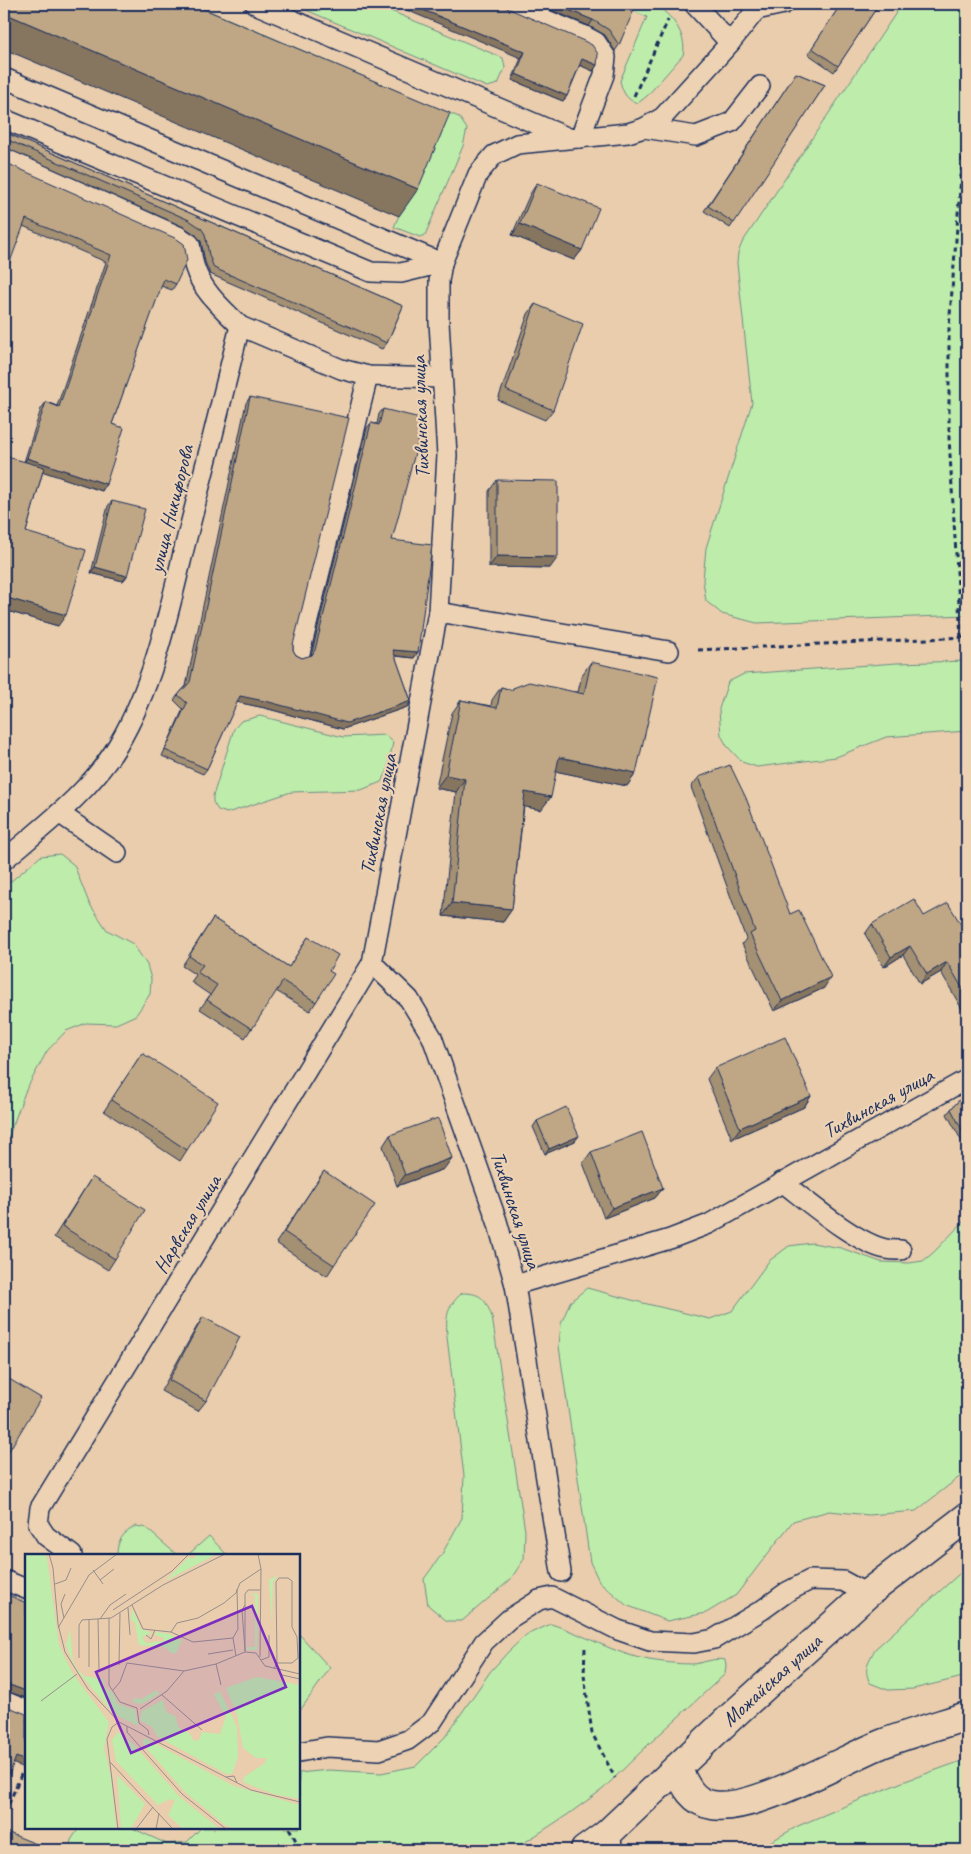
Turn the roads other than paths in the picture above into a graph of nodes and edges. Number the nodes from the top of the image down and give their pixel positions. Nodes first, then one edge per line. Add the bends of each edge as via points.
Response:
1 (255, 4) edge
2 (508, 4) edge
3 (694, 4) edge
4 (784, 4) edge
5 (759, 7) edge
6 (730, 43) junction
7 (4, 78) edge
8 (760, 86) dead end
9 (4, 119) edge
10 (644, 128) junction
11 (576, 139) junction
12 (4, 158) edge
13 (442, 262) junction
14 (240, 326) junction
15 (368, 376) junction
16 (442, 378) junction
17 (438, 612) junction
18 (668, 651) road end
19 (300, 653) dead end
20 (59, 814) junction
21 (41, 829) junction
22 (4, 842) edge
23 (117, 853) dead end
24 (4, 860) edge
25 (372, 962) junction
26 (962, 1087) edge
27 (782, 1182) junction
28 (901, 1250) dead end
29 (515, 1285) junction
30 (967, 1517) edge
31 (71, 1554) edge
32 (561, 1572) dead end
33 (4, 1580) edge
34 (25, 1590) edge
35 (867, 1594) junction
36 (4, 1701) edge
37 (25, 1710) edge
38 (967, 1716) edge
39 (300, 1752) edge
40 (677, 1768) junction
41 (600, 1845) edge

1 - 11 lane
2 - 11 lane via 585,36 600,46 606,57 604,75
3 - 6 lane
4 - 5 lane
5 - 6 lane, Тихвинская улица
6 - 10 lane, Тихвинская улица via 663,117
7 - 13 lane
8 - 10 lane via 732,122 696,136
9 - 13 lane via 371,272 400,273
10 - 11 lane, Тихвинская улица
11 - 13 lane, Тихвинская улица via 516,144 494,155 478,174
12 - 14 lane via 190,244 194,268 202,284
13 - 16 lane, Тихвинская улица via 438,300
14 - 15 lane via 342,369
14 - 20 lane, улица Никифорова via 164,629 145,691 118,746 90,784
15 - 16 lane
15 - 19 lane
16 - 17 lane, Тихвинская улица via 447,455
17 - 18 lane
17 - 25 lane, Тихвинская улица
20 - 21 lane, улица Никифорова
20 - 23 lane
21 - 22 lane
21 - 24 lane, улица Никифорова
25 - 29 lane, Тихвинская улица via 409,999 432,1037 497,1221
25 - 31 lane, Нарвская улица via 40,1508 38,1524 46,1536
26 - 27 lane, Тихвинская улица
27 - 28 lane via 870,1244
27 - 29 lane, Тихвинская улица via 709,1224 678,1236
29 - 32 lane
30 - 35 main road, Можайская улица
33 - 34 lane
35 - 39 lane via 843,1582 810,1580 714,1639 694,1643 650,1641 618,1630 552,1597 539,1600 509,1618 484,1642 432,1722 408,1740 379,1750 327,1747
35 - 40 main road, Можайская улица
36 - 37 lane
38 - 40 main road via 883,1743 775,1792 740,1804 713,1806 698,1800 688,1790
40 - 41 main road, Можайская улица

